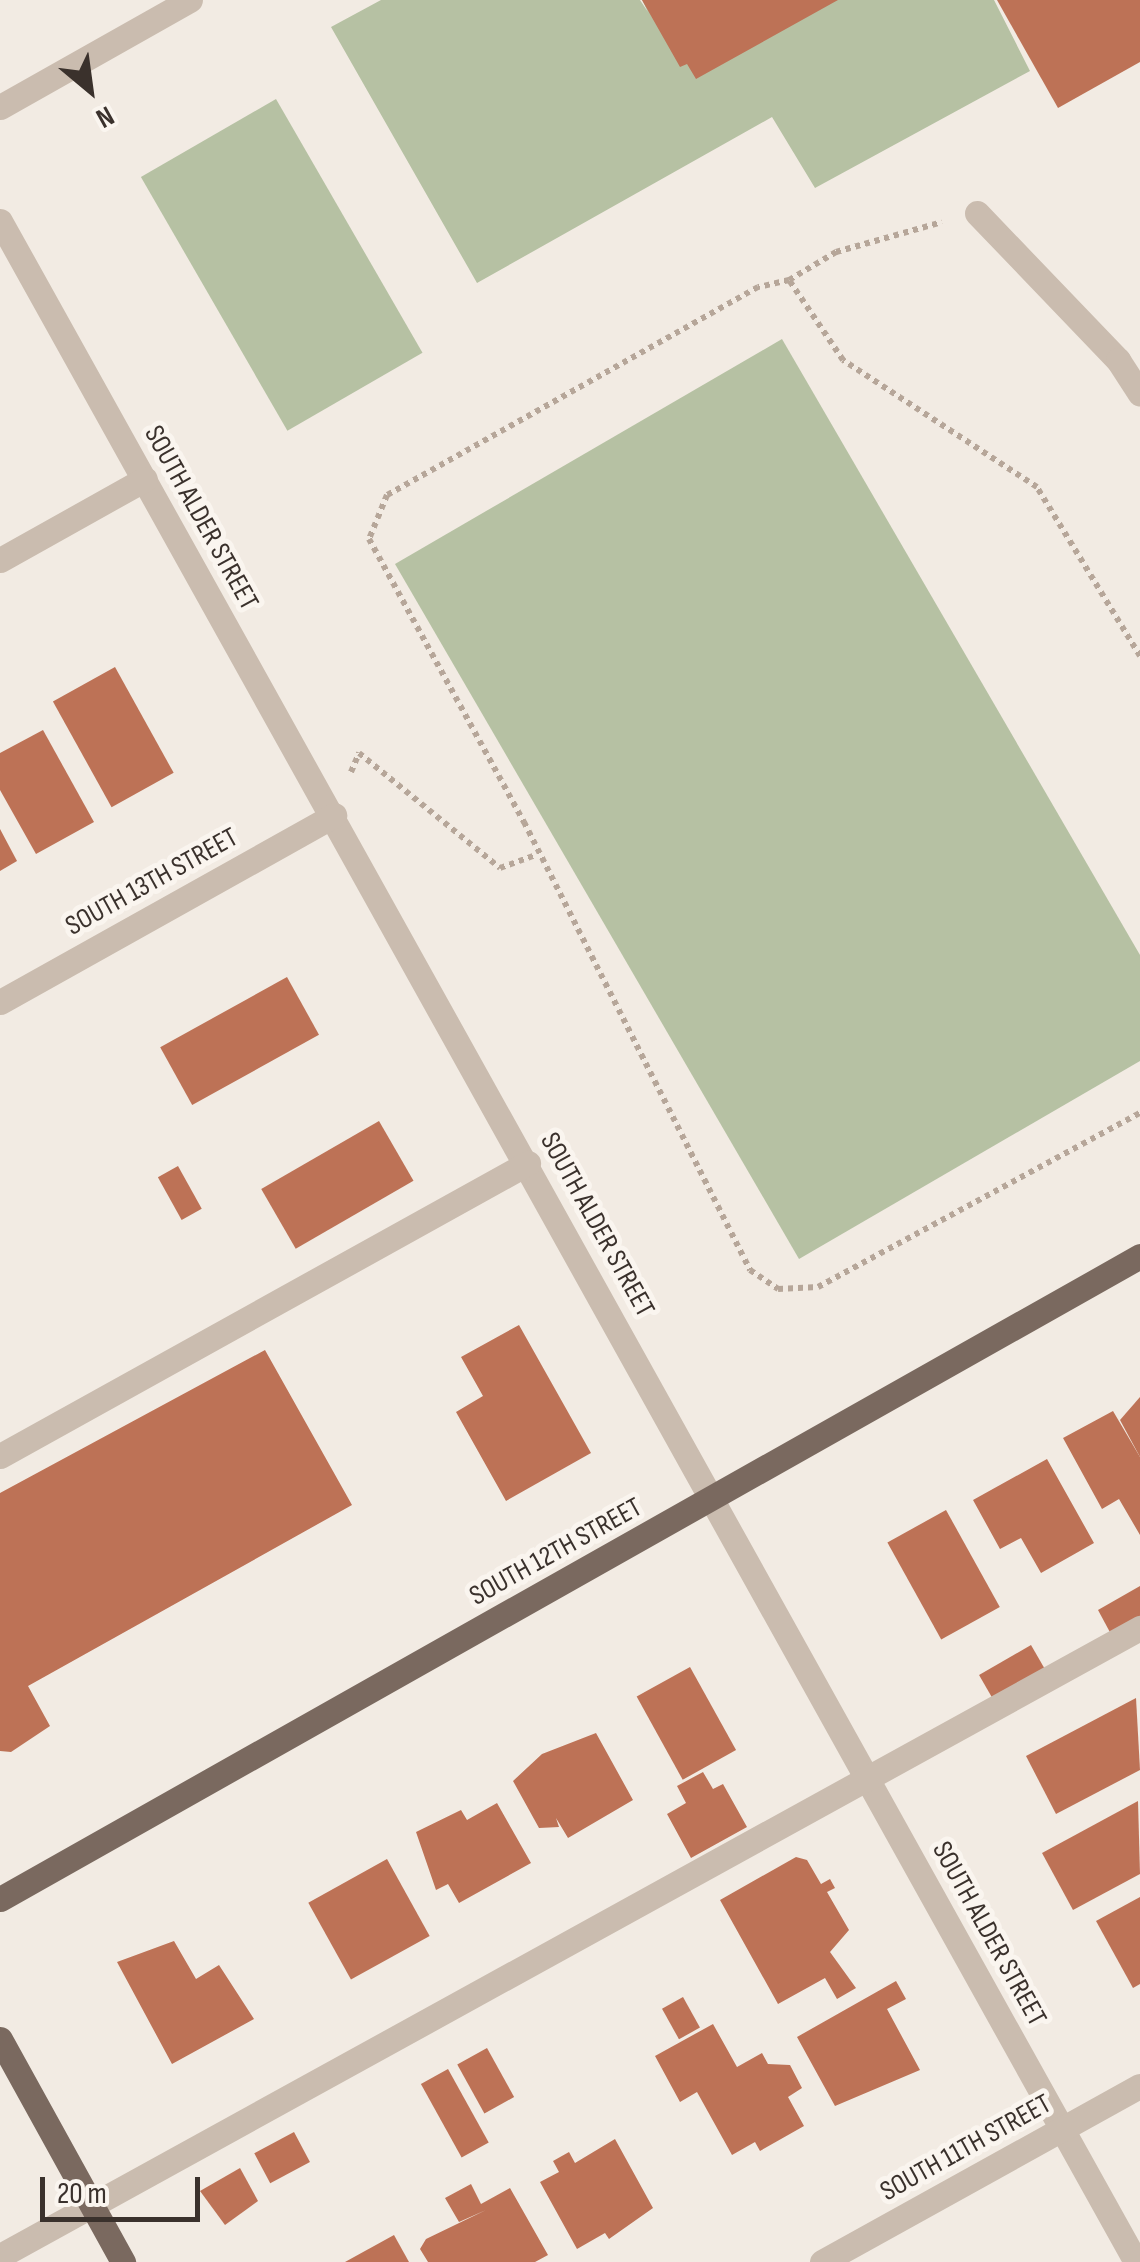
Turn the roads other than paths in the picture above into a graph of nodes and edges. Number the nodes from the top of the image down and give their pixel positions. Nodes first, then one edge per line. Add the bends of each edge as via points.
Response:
1 (190, 0) edge
2 (0, 107) edge
3 (977, 213) road end
4 (0, 220) edge
5 (1140, 394) edge
6 (145, 479) junction
7 (0, 560) edge
8 (334, 815) junction
9 (0, 1002) edge
10 (528, 1163) junction
11 (1140, 1256) edge
12 (0, 1456) edge
13 (716, 1498) junction
14 (1140, 1628) edge
15 (868, 1774) junction
16 (0, 1899) edge
17 (0, 2040) edge
18 (1140, 2086) edge
19 (1062, 2129) junction
20 (91, 2204) junction
21 (0, 2256) edge
22 (123, 2262) edge
23 (822, 2262) edge
24 (1136, 2262) edge

1 - 2 street
3 - 5 street
4 - 6 street, SOUTH ALDER STREET
6 - 7 street
6 - 8 street, SOUTH ALDER STREET
8 - 9 street, SOUTH 13TH STREET
8 - 10 street, SOUTH ALDER STREET
10 - 12 street
10 - 13 street, SOUTH ALDER STREET
11 - 13 main road, SOUTH 12TH STREET
13 - 15 street, SOUTH ALDER STREET
13 - 16 main road, SOUTH 12TH STREET
14 - 15 street
15 - 19 street, SOUTH ALDER STREET
15 - 20 street
17 - 20 main road
18 - 19 street, SOUTH 11TH STREET
19 - 23 street, SOUTH 11TH STREET
19 - 24 street, SOUTH ALDER STREET
20 - 21 street
20 - 22 main road

